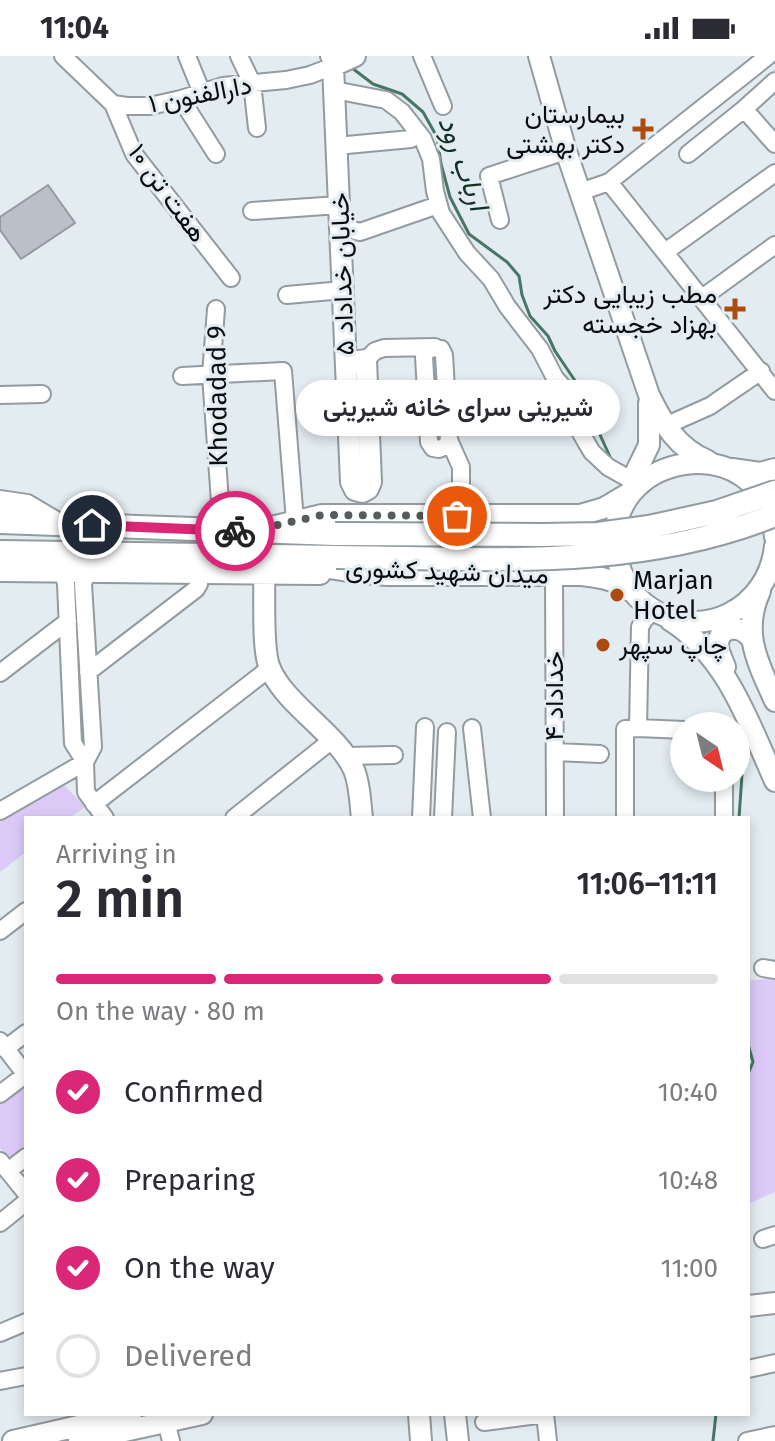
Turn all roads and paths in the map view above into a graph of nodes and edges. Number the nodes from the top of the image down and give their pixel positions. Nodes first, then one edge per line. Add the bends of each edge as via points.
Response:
1 (63, 56) edge
2 (187, 56) edge
3 (239, 56) edge
4 (355, 56) edge
5 (422, 56) edge
6 (539, 56) edge
7 (768, 56) edge
8 (331, 61) edge
9 (775, 81) edge
10 (252, 83) junction
11 (334, 90) junction
12 (202, 93) junction
13 (181, 99) junction
14 (113, 104) junction
15 (443, 106) dead end
16 (744, 109) junction
17 (257, 128) dead end
18 (411, 139) dead end
19 (775, 144) edge
20 (336, 146) junction
21 (566, 151) junction
22 (216, 154) dead end
23 (688, 154) dead end
24 (775, 173) edge
25 (609, 182) junction
26 (580, 192) junction
27 (438, 205) junction
28 (339, 209) junction
29 (252, 211) dead end
30 (500, 220) dead end
31 (775, 245) edge
32 (665, 252) junction
33 (231, 278) dead end
34 (343, 290) junction
35 (287, 295) dead end
36 (702, 298) junction
37 (216, 309) dead end
38 (356, 361) junction
39 (761, 371) junction
40 (211, 375) junction
41 (182, 376) dead end
42 (775, 391) edge
43 (42, 394) dead end
44 (0, 395) edge
45 (649, 395) junction
46 (665, 426) junction
47 (719, 466) junction
48 (770, 468) edge
49 (636, 484) junction
50 (775, 492) edge
51 (0, 501) edge
52 (571, 515) junction
53 (775, 515) edge
54 (461, 516) junction
55 (295, 521) junction
56 (0, 522) edge
57 (59, 524) junction
58 (222, 530) junction
59 (251, 531) junction
60 (337, 535) junction
61 (775, 537) edge
62 (775, 546) edge
63 (0, 552) edge
64 (160, 554) junction
65 (249, 556) junction
66 (0, 563) edge
67 (771, 570) edge
68 (0, 571) edge
69 (59, 572) junction
70 (91, 572) junction
71 (200, 573) junction
72 (264, 574) junction
73 (387, 575) junction
74 (554, 575) junction
75 (582, 575) junction
76 (652, 608) junction
77 (68, 621) junction
78 (752, 640) junction
79 (270, 668) junction
80 (88, 672) junction
81 (0, 673) edge
82 (736, 693) junction
83 (775, 701) edge
84 (739, 712) edge
85 (425, 727) dead end
86 (472, 728) dead end
87 (638, 728) junction
88 (670, 729) edge
89 (447, 732) dead end
90 (750, 739) edge
91 (332, 740) junction
92 (555, 752) junction
93 (600, 754) dead end
94 (394, 755) dead end
95 (346, 756) junction
96 (85, 762) junction
97 (775, 781) edge
98 (724, 792) edge
99 (0, 811) edge
100 (100, 811) edge
101 (237, 816) edge
102 (362, 816) edge
103 (421, 816) edge
104 (443, 816) edge
105 (482, 816) edge
106 (555, 816) edge
107 (625, 816) edge
108 (724, 816) edge
109 (24, 913) edge
110 (0, 931) edge
111 (24, 1034) edge
112 (3, 1045) edge
113 (24, 1072) edge
114 (24, 1076) edge
115 (0, 1094) edge
116 (24, 1158) edge
117 (4, 1166) edge
118 (24, 1191) edge
119 (24, 1204) edge
120 (0, 1223) edge
121 (775, 1296) edge
122 (750, 1299) edge
123 (775, 1303) edge
124 (750, 1306) edge
125 (24, 1323) edge
126 (0, 1333) edge
127 (775, 1363) edge
128 (750, 1369) edge
129 (24, 1376) edge
130 (0, 1381) edge
131 (122, 1416) edge
132 (198, 1416) edge
133 (419, 1416) edge
134 (455, 1416) edge
135 (530, 1416) edge
136 (545, 1416) edge
137 (484, 1422) dead end
138 (168, 1431) edge
139 (775, 1435) edge
140 (13, 1441) edge
141 (79, 1441) edge
142 (419, 1441) edge
143 (458, 1441) edge
144 (548, 1441) edge
145 (747, 1441) edge

1 - 14 street
2 - 12 street
3 - 10 street
4 - 8 main road
5 - 15 street
6 - 21 main road
7 - 25 street
8 - 10 street, دارالفنون ۱ via 310,75
8 - 11 main road, خیابان خداداد ۵
9 - 16 street
10 - 12 street, دارالفنون ۱
10 - 17 street
11 - 20 main road, خیابان خداداد ۵
11 - 27 street via 382,99 399,108 423,139
12 - 13 street, دارالفنون ۱
13 - 14 street, دارالفنون ۱ via 150,106
13 - 22 street
14 - 33 street, هفت تن ۱۰ via 134,154
16 - 19 street
16 - 23 street
18 - 20 street
20 - 28 main road, خیابان خداداد ۵
21 - 26 main road
21 - 30 street via 489,176
24 - 32 street
25 - 26 street
25 - 32 street
26 - 45 main road
27 - 28 street via 360,232 348,227
27 - 49 street via 463,248 572,397 589,447
28 - 29 street
28 - 34 main road, خیابان خداداد ۵
31 - 36 street
32 - 36 street
34 - 35 street
34 - 38 main road, خیابان خداداد ۵
36 - 39 street
37 - 40 street, Khodadad 9
38 - 54 street via 384,348 441,349 449,440 461,467
38 - 60 main road, خیابان خداداد ۵ via 351,504
39 - 42 street
39 - 46 street via 710,406
40 - 41 street
40 - 55 street via 283,371
40 - 58 street, Khodadad 9
43 - 44 street
45 - 46 main road
45 - 49 main road via 649,445
46 - 47 main road via 683,447
47 - 48 main road, میدان شهید کشوری
47 - 49 main road, میدان شهید کشوری via 675,465
47 - 61 main road via 744,478 761,496
49 - 52 main road, میدان شهید کشوری via 598,511
49 - 76 main road via 617,527 617,559 629,587
50 - 60 highway, bridge via 694,518 598,534
51 - 57 main road via 27,505
52 - 54 main road, میدان شهید کشوری
52 - 75 main road via 594,523 605,541 600,562
53 - 60 highway, bridge via 698,540 601,556 527,558
54 - 60 main road, میدان شهید کشوری
55 - 59 main road, میدان شهید کشوری
55 - 60 main road, میدان شهید کشوری via 322,515
56 - 57 highway
57 - 58 highway
58 - 59 highway
59 - 60 highway
60 - 65 highway
62 - 67 main road
63 - 64 highway
64 - 65 highway
64 - 66 main road via 98,562
65 - 73 main road, میدان شهید کشوری
67 - 76 main road, میدان شهید کشوری via 749,601 723,617 693,622
67 - 78 main road via 754,609
68 - 69 main road
69 - 70 main road
69 - 77 street via 66,580
70 - 71 main road
70 - 80 street via 83,584
71 - 72 main road
71 - 80 street via 196,589
72 - 73 main road
72 - 79 main road
73 - 74 main road, میدان شهید کشوری
74 - 75 main road, میدان شهید کشوری
74 - 92 street, خداداد ۴
75 - 76 main road, میدان شهید کشوری via 618,583
76 - 82 main road via 700,644
76 - 87 street via 640,627
77 - 81 street
77 - 96 street via 73,743
78 - 82 main road via 737,628 719,640 718,650
78 - 83 main road
79 - 91 main road
79 - 100 street
80 - 96 street via 93,747
82 - 84 main road
85 - 103 street
86 - 105 street
87 - 88 street
87 - 107 street via 625,729
89 - 104 street
90 - 97 main road
91 - 95 main road
91 - 101 street
92 - 93 street
92 - 106 street, خداداد ۴
94 - 95 street
95 - 102 main road via 357,778
96 - 99 street
96 - 100 street via 86,792
98 - 108 street
109 - 110 street
111 - 112 street
112 - 113 street
114 - 115 street
116 - 117 street
117 - 118 street
119 - 120 street
121 - 122 main road
123 - 124 main road
125 - 126 street
127 - 128 street
129 - 130 street
131 - 140 main road
132 - 138 main road
133 - 142 main road
134 - 143 main road
135 - 137 street
136 - 144 street
138 - 141 main road
139 - 145 street

